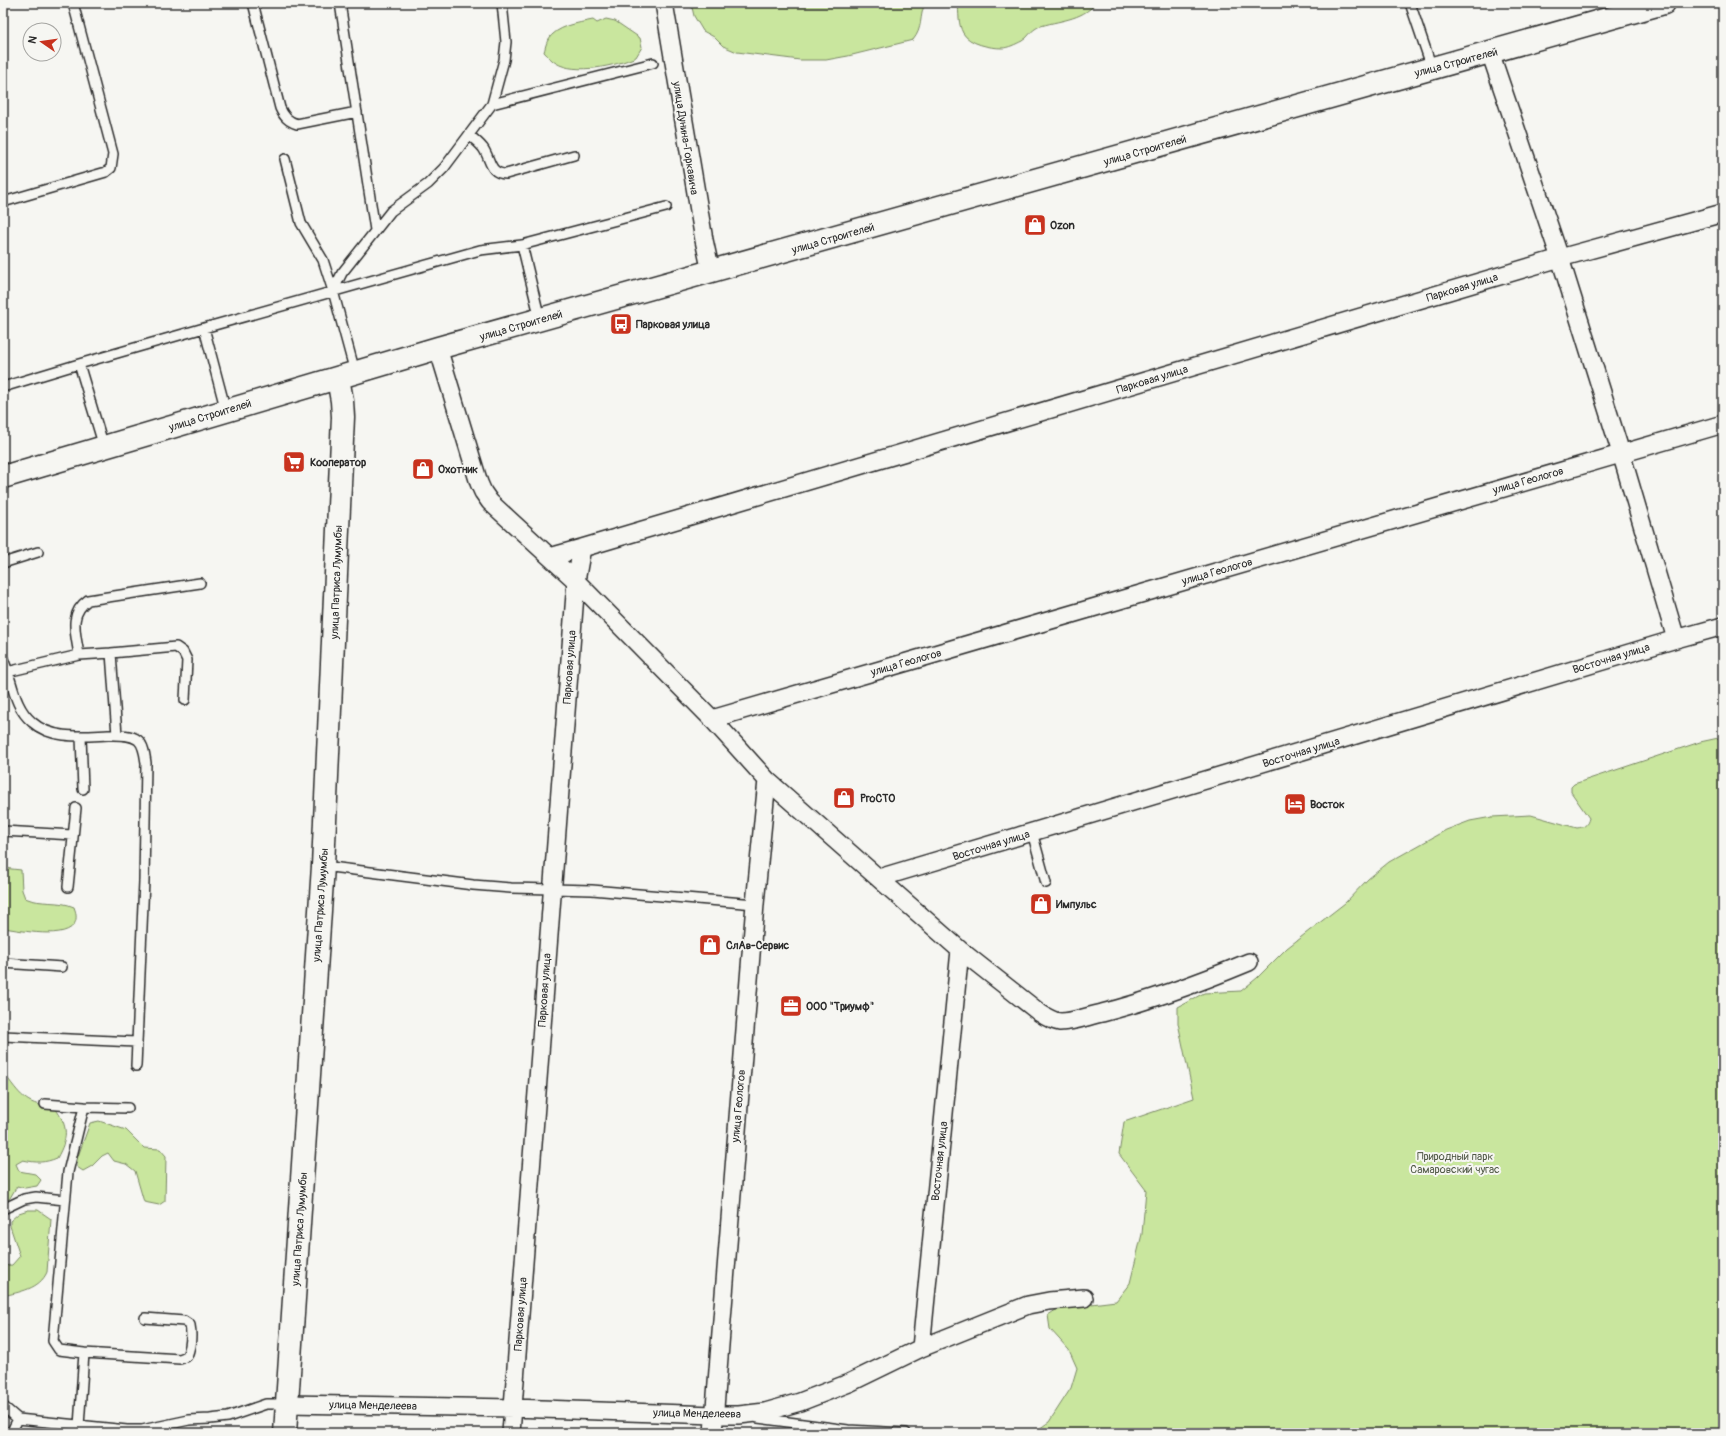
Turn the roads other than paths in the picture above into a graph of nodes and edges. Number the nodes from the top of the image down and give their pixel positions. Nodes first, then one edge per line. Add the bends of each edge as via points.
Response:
1 (73, 3) edge
2 (253, 3) edge
3 (340, 3) edge
4 (502, 3) edge
5 (664, 3) edge
6 (1410, 3) edge
7 (1664, 3) edge
8 (1490, 52) junction
9 (653, 63) dead end
10 (1432, 68) junction
11 (492, 104) junction
12 (357, 112) junction
13 (469, 134) junction
14 (574, 155) dead end
15 (285, 159) dead end
16 (3, 202) edge
17 (666, 207) dead end
18 (1723, 213) edge
19 (375, 230) junction
20 (522, 245) junction
21 (1560, 258) junction
22 (711, 272) junction
23 (333, 291) junction
24 (540, 320) junction
25 (204, 328) junction
26 (438, 348) junction
27 (79, 364) junction
28 (347, 375) junction
29 (3, 387) edge
30 (226, 411) junction
31 (1723, 424) edge
32 (104, 447) junction
33 (1621, 453) junction
34 (3, 477) edge
35 (582, 548) junction
36 (38, 552) dead end
37 (550, 557) junction
38 (3, 563) edge
39 (576, 582) junction
40 (200, 583) dead end
41 (1723, 626) edge
42 (1676, 639) junction
43 (112, 653) junction
44 (79, 655) junction
45 (3, 659) edge
46 (7, 672) junction
47 (185, 700) dead end
48 (712, 719) junction
49 (117, 735) junction
50 (82, 736) junction
51 (767, 780) junction
52 (83, 789) dead end
53 (76, 808) dead end
54 (3, 830) edge
55 (1032, 832) junction
56 (73, 835) junction
57 (323, 866) junction
58 (879, 878) junction
59 (1046, 883) dead end
60 (68, 887) dead end
61 (552, 889) junction
62 (754, 904) junction
63 (960, 950) junction
64 (1249, 962) dead end
65 (3, 963) edge
66 (62, 967) dead end
67 (3, 1036) edge
68 (136, 1042) junction
69 (136, 1066) dead end
70 (45, 1104) dead end
71 (84, 1107) junction
72 (128, 1108) dead end
73 (65, 1200) junction
74 (3, 1209) edge
75 (1084, 1298) dead end
76 (145, 1318) dead end
77 (921, 1348) junction
78 (84, 1353) junction
79 (288, 1404) junction
80 (3, 1406) edge
81 (513, 1408) junction
82 (714, 1415) junction
83 (739, 1415) junction
84 (18, 1419) junction
85 (79, 1426) junction
86 (12, 1433) edge
87 (285, 1433) edge
88 (511, 1433) edge
89 (712, 1433) edge
90 (906, 1433) edge

1 - 16 lane via 113,154 111,168 106,172
2 - 12 lane via 284,117 297,124
3 - 12 lane
4 - 11 lane via 505,48
5 - 22 street, улица Дунина-Горкавича
6 - 10 lane
7 - 8 main road, улица Строителей
8 - 10 main road, улица Строителей
8 - 21 street
9 - 11 lane
10 - 22 main road, улица Строителей
11 - 13 lane
12 - 19 lane
13 - 14 lane via 483,148 494,170 499,174
13 - 19 lane via 439,173 391,211
15 - 23 lane via 301,223 323,260
17 - 20 lane
18 - 21 street, Парковая улица
19 - 23 lane via 342,272
20 - 23 lane via 480,250
20 - 24 lane
21 - 33 street
21 - 35 street, Парковая улица
22 - 24 main road, улица Строителей
23 - 25 lane
23 - 28 lane
24 - 26 main road, улица Строителей
25 - 27 lane
25 - 30 lane
26 - 28 main road, улица Строителей
26 - 37 street via 483,492 490,502
27 - 29 lane
27 - 32 lane
28 - 30 main road, улица Строителей
28 - 57 main road, улица Патриса Лумумбы via 342,400
30 - 32 main road, улица Строителей
31 - 33 street, улица Геологов
32 - 34 main road, улица Строителей
33 - 42 street
33 - 48 street, улица Геологов
35 - 37 street, Парковая улица
35 - 39 street, Парковая улица
36 - 38 lane
37 - 39 street
39 - 48 street
39 - 61 street, Парковая улица
40 - 44 lane via 88,600 80,605 75,620
41 - 42 street, Восточная улица
42 - 55 street, Восточная улица
43 - 44 lane
43 - 47 lane via 176,647 183,652 187,660
43 - 49 lane
44 - 46 lane
45 - 46 lane
46 - 50 lane via 21,710 31,722 44,731
48 - 51 street
49 - 50 lane
49 - 68 lane via 138,740 144,749 146,763 144,881
50 - 52 lane
51 - 58 street
51 - 62 street, улица Геологов
53 - 56 lane
54 - 56 lane
55 - 58 street, Восточная улица
55 - 59 lane
56 - 60 lane
57 - 61 lane via 473,885
57 - 79 main road, улица Патриса Лумумбы
58 - 63 street
61 - 62 lane
61 - 81 street, Парковая улица
62 - 82 street, улица Геологов
63 - 64 street via 1040,1013 1057,1022 1140,1004
63 - 77 street, Восточная улица
65 - 66 lane
67 - 68 lane
68 - 69 lane
70 - 71 lane
71 - 72 lane
71 - 73 lane via 68,1172
73 - 74 lane via 36,1197
73 - 78 lane via 53,1341 59,1350
75 - 77 street, улица Менделеева via 1028,1305
76 - 78 lane via 184,1321 190,1325 190,1348 187,1356 180,1360
77 - 83 street, улица Менделеева via 849,1383 800,1402 765,1412
78 - 85 lane
79 - 81 street, улица Менделеева
79 - 85 lane via 266,1404 210,1420 189,1420 142,1430
79 - 87 main road, улица Патриса Лумумбы
80 - 84 lane
81 - 82 street, улица Менделеева
81 - 88 street, Парковая улица
82 - 83 street, улица Менделеева
82 - 89 street, улица Геологов
83 - 90 lane via 842,1429
84 - 85 lane
84 - 86 lane

